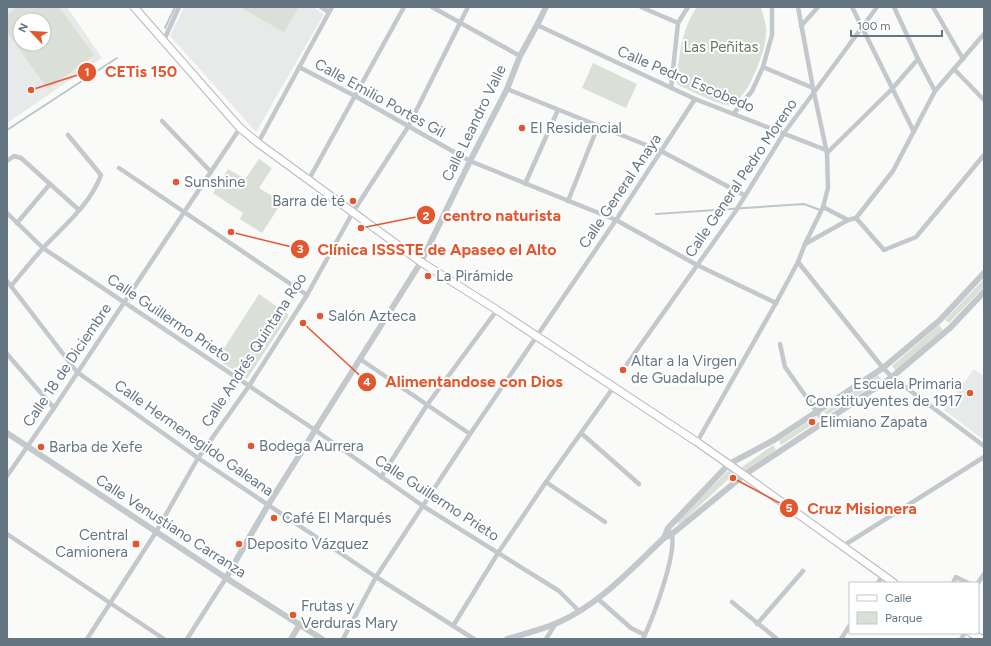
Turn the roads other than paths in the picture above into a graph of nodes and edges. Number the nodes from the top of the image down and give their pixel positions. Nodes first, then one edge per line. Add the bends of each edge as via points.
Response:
1 (134, 7) edge
2 (179, 7) edge
3 (321, 7) edge
4 (332, 7) edge
5 (404, 7) edge
6 (432, 7) edge
7 (468, 7) edge
8 (546, 7) edge
9 (641, 7) edge
10 (688, 7) edge
11 (772, 7) edge
12 (798, 7) edge
13 (818, 7) edge
14 (852, 7) edge
15 (877, 7) edge
16 (894, 7) edge
17 (933, 7) edge
18 (329, 12) junction
19 (460, 23) junction
20 (678, 23) junction
21 (537, 25) junction
22 (802, 26) junction
23 (862, 27) junction
24 (984, 34) edge
25 (164, 40) junction
26 (520, 56) junction
27 (918, 59) junction
28 (963, 59) junction
29 (299, 67) junction
30 (763, 67) junction
31 (954, 69) junction
32 (671, 88) junction
33 (813, 88) junction
34 (507, 89) junction
35 (892, 89) junction
36 (935, 91) junction
37 (814, 94) junction
38 (355, 96) junction
39 (695, 99) junction
40 (984, 100) edge
41 (558, 110) junction
42 (734, 113) junction
43 (162, 121) dead end
44 (598, 126) junction
45 (408, 127) junction
46 (240, 128) junction
47 (914, 132) junction
48 (784, 133) junction
49 (68, 135) dead end
50 (258, 143) junction
51 (661, 151) junction
52 (827, 152) junction
53 (984, 155) edge
54 (7, 161) edge
55 (470, 161) junction
56 (119, 168) dead end
57 (211, 172) junction
58 (308, 181) junction
59 (50, 184) junction
60 (526, 184) junction
61 (744, 196) junction
62 (568, 201) junction
63 (823, 207) junction
64 (80, 210) junction
65 (353, 212) junction
66 (7, 213) edge
67 (184, 213) junction
68 (856, 218) junction
69 (616, 220) junction
70 (848, 220) junction
71 (17, 223) junction
72 (805, 244) junction
73 (43, 248) junction
74 (421, 262) junction
75 (798, 262) junction
76 (697, 265) junction
77 (984, 273) edge
78 (7, 281) edge
79 (11, 286) junction
80 (984, 292) edge
81 (307, 294) junction
82 (124, 302) junction
83 (776, 304) junction
84 (497, 310) junction
85 (940, 320) junction
86 (950, 328) junction
87 (536, 337) junction
88 (780, 344) dead end
89 (7, 354) edge
90 (360, 359) junction
91 (627, 364) dead end
92 (883, 368) junction
93 (78, 372) junction
94 (892, 377) junction
95 (249, 386) junction
96 (613, 388) junction
97 (427, 405) junction
98 (54, 408) junction
99 (818, 411) junction
100 (824, 422) junction
101 (315, 430) junction
102 (7, 433) edge
103 (581, 433) junction
104 (470, 434) junction
105 (774, 440) junction
106 (697, 442) junction
107 (984, 446) edge
108 (26, 447) junction
109 (781, 451) junction
110 (984, 457) edge
111 (198, 458) junction
112 (729, 464) junction
113 (744, 475) junction
114 (7, 476) edge
115 (381, 477) junction
116 (546, 482) junction
117 (639, 484) dead end
118 (268, 505) junction
119 (423, 506) junction
120 (605, 522) dead end
121 (670, 531) junction
122 (156, 532) junction
123 (7, 534) edge
124 (843, 546) junction
125 (498, 553) junction
126 (803, 572) dead end
127 (883, 575) junction
128 (376, 577) junction
129 (226, 578) junction
130 (879, 582) edge
131 (893, 582) edge
132 (954, 582) edge
133 (966, 582) edge
134 (598, 599) junction
135 (732, 602) dead end
136 (110, 604) junction
137 (579, 611) junction
138 (556, 623) junction
139 (300, 624) junction
140 (758, 624) junction
141 (453, 626) junction
142 (849, 626) edge
143 (973, 634) edge
144 (644, 637) edge
145 (87, 639) edge
146 (164, 639) edge
147 (187, 639) edge
148 (291, 639) edge
149 (322, 639) edge
150 (343, 639) edge
151 (474, 639) edge
152 (507, 639) edge
153 (546, 639) edge
154 (777, 639) edge
155 (840, 639) edge
156 (982, 639) edge

1 - 25 main road
2 - 25 street
3 - 18 street
4 - 18 street
5 - 38 street
6 - 19 street
7 - 19 street, Calle Andrés Quintana Roo
8 - 21 street, Calle Leandro Valle
9 - 20 street
10 - 20 street
11 - 30 street via 772,35
12 - 22 street
13 - 22 street
14 - 23 street
15 - 23 street, Calle General Pedro Moreno
16 - 27 street
17 - 28 street
18 - 29 street
19 - 26 street
19 - 45 street, Calle Andrés Quintana Roo
20 - 32 street
21 - 26 street, Calle Leandro Valle
21 - 32 street, Calle Pedro Escobedo
22 - 33 street
23 - 35 street
23 - 37 street, Calle General Pedro Moreno
24 - 28 street
25 - 46 main road
26 - 34 street, Calle Leandro Valle
27 - 35 street
27 - 36 street
28 - 31 street
29 - 38 street, Calle Emilio Portes Gil
29 - 50 street
30 - 33 street
30 - 42 street via 752,91
31 - 36 street
31 - 40 street
32 - 39 street, Calle Pedro Escobedo
33 - 37 street
34 - 41 street
34 - 55 street, Calle Leandro Valle
35 - 47 street
35 - 52 street
36 - 47 street
37 - 48 street, Calle General Pedro Moreno
37 - 52 street
38 - 45 street, Calle Emilio Portes Gil
38 - 58 street
39 - 42 street, Calle Pedro Escobedo
39 - 51 street, Calle General Anaya
41 - 44 street
41 - 60 street
42 - 48 street, Calle Pedro Escobedo
43 - 57 street
44 - 51 street
44 - 62 street
45 - 55 street, Calle Emilio Portes Gil
45 - 65 street, Calle Andrés Quintana Roo
46 - 50 main road
46 - 57 street, Calle 18 de Diciembre
47 - 68 street via 893,171
48 - 52 street, Calle Pedro Escobedo
48 - 61 street, Calle General Pedro Moreno
49 - 64 street via 101,175
50 - 58 main road
51 - 61 street
51 - 69 street, Calle General Anaya
52 - 63 street via 828,188
53 - 68 street via 916,237 884,250
54 - 59 street via 14,156 21,158
55 - 60 street, Calle Emilio Portes Gil
55 - 74 street, Calle Leandro Valle
56 - 67 street
57 - 67 street, Calle 18 de Diciembre
58 - 65 main road
59 - 64 street
59 - 71 street
60 - 62 street, Calle Emilio Portes Gil
61 - 76 street, Calle General Pedro Moreno
62 - 69 street, Calle Emilio Portes Gil
63 - 70 street
63 - 72 street
64 - 73 street
65 - 74 main road
65 - 81 street, Calle Andrés Quintana Roo
66 - 71 street, Calle Guillermo Prieto
67 - 81 street
67 - 82 street, Calle 18 de Diciembre
68 - 70 street
69 - 76 street, Calle Emilio Portes Gil
69 - 87 street, Calle General Anaya
70 - 72 street
71 - 73 street, Calle Guillermo Prieto
72 - 75 street
73 - 79 street
73 - 82 street, Calle Guillermo Prieto
74 - 84 main road
74 - 90 street, Calle Leandro Valle
75 - 83 street
75 - 92 street
76 - 83 street, Calle Emilio Portes Gil
76 - 91 street, Calle General Pedro Moreno
77 - 85 street
78 - 79 street, Calle Hermenegildo Galeana
79 - 93 street, Calle Hermenegildo Galeana
80 - 86 street
81 - 95 street, Calle Andrés Quintana Roo
82 - 93 street, Calle 18 de Diciembre
82 - 95 street, Calle Guillermo Prieto
83 - 106 street
84 - 87 main road
84 - 97 street
85 - 86 street
85 - 92 street
86 - 94 street
87 - 96 main road
87 - 104 street, Calle General Anaya
88 - 99 street via 785,368
89 - 98 street
90 - 97 street
90 - 101 street, Calle Leandro Valle
92 - 94 street
92 - 99 street
93 - 98 street, Calle 18 de Diciembre
93 - 111 street, Calle Hermenegildo Galeana
94 - 100 street
94 - 107 street
95 - 101 street, Calle Guillermo Prieto
95 - 111 street, Calle Andrés Quintana Roo
96 - 103 street
96 - 106 main road
97 - 104 street
97 - 115 street
98 - 108 street, Calle 18 de Diciembre
99 - 100 street
99 - 105 street
100 - 109 street
101 - 115 street, Calle Guillermo Prieto
101 - 118 street, Calle Leandro Valle
102 - 108 street, Calle Venustiano Carranza
103 - 116 street
103 - 117 street
104 - 119 street, Calle General Anaya
105 - 109 street
105 - 112 street
106 - 112 main road
108 - 114 street, Calle 18 de Diciembre
108 - 122 street, Calle Venustiano Carranza
109 - 113 street
110 - 124 street
111 - 118 street, Calle Hermenegildo Galeana
111 - 122 street, Calle Andrés Quintana Roo
112 - 113 main road
112 - 121 street
113 - 121 street
113 - 124 main road
115 - 119 street, Calle Guillermo Prieto
116 - 120 street
116 - 125 street
118 - 128 street, Calle Hermenegildo Galeana
118 - 129 street, Calle Leandro Valle
119 - 125 street, Calle Guillermo Prieto
119 - 128 street, Calle General Anaya
121 - 134 street
121 - 144 street via 673,544 660,597
122 - 129 street, Calle Venustiano Carranza
122 - 136 street, Calle Andrés Quintana Roo
123 - 136 street
124 - 127 main road
125 - 137 street, Calle Guillermo Prieto via 559,591
125 - 141 street
126 - 140 street
127 - 130 street
127 - 131 main road
128 - 141 street, Calle Hermenegildo Galeana
128 - 150 street, Calle General Anaya
129 - 139 street, Calle Venustiano Carranza
129 - 147 street
132 - 133 street via 956,577
134 - 137 street
134 - 144 street
135 - 140 street
136 - 145 street, Calle Andrés Quintana Roo
136 - 146 street
137 - 138 street
138 - 152 street
138 - 153 street
139 - 148 street
139 - 149 street, Calle Venustiano Carranza
140 - 154 street
141 - 151 street, Calle Hermenegildo Galeana
142 - 155 street
143 - 156 main road

